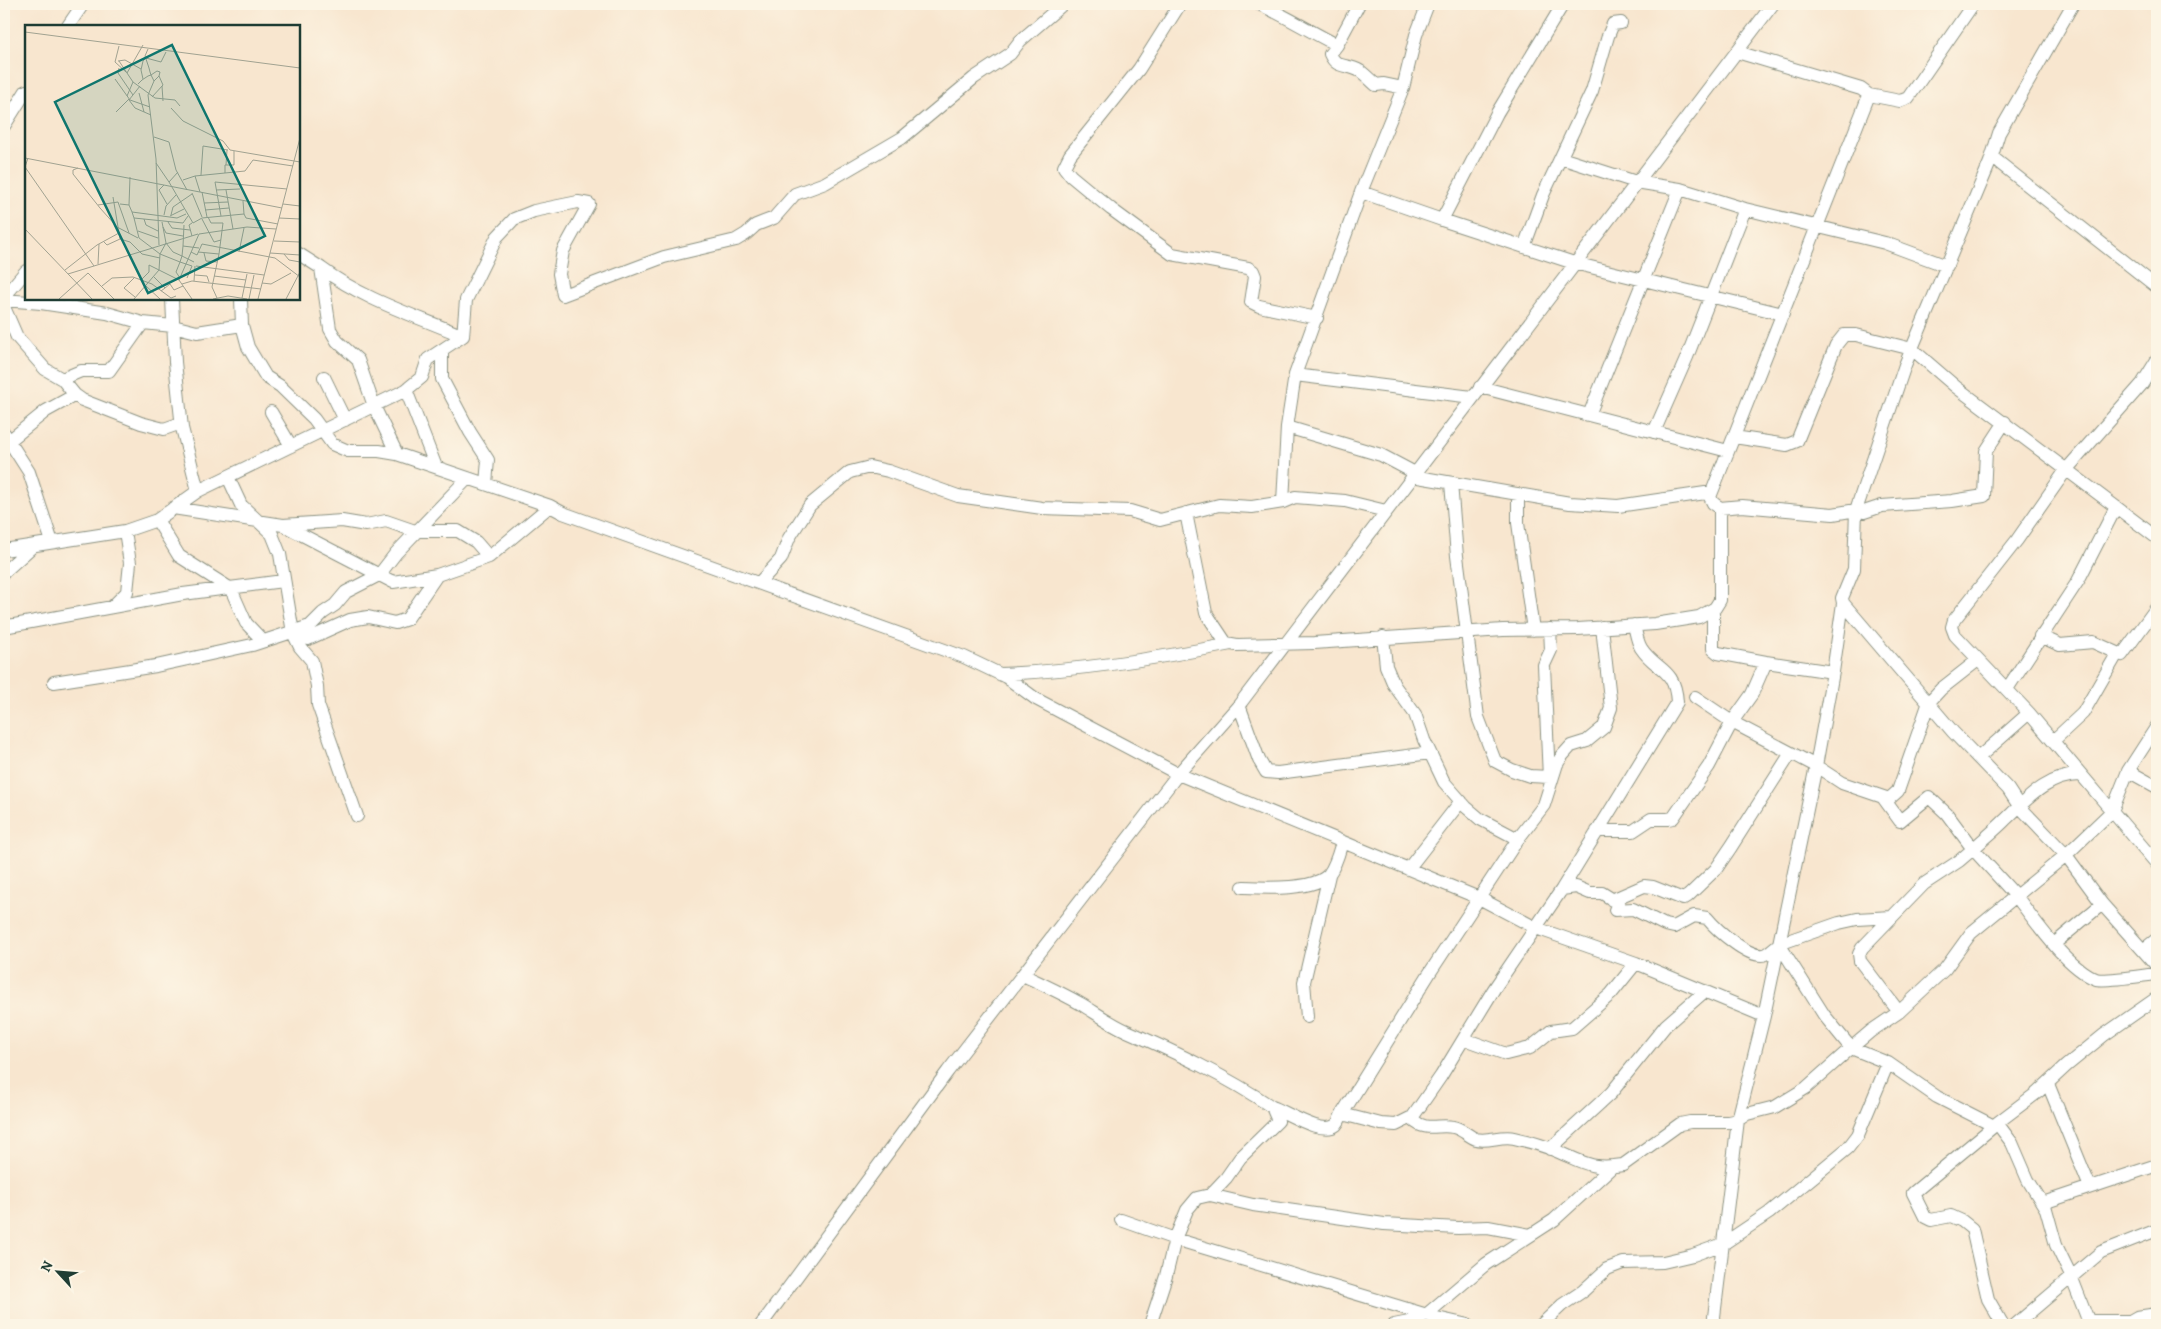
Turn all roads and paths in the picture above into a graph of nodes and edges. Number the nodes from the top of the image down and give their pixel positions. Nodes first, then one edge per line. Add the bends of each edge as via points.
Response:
1 (83, 4) edge
2 (1063, 4) edge
3 (1180, 4) edge
4 (1259, 4) edge
5 (1359, 4) edge
6 (1428, 4) edge
7 (1563, 4) edge
8 (1773, 4) edge
9 (1973, 4) edge
10 (2073, 4) edge
11 (1621, 23) dead end
12 (69, 25) edge
13 (1337, 46) junction
14 (1737, 52) junction
15 (1403, 88) junction
16 (25, 93) edge
17 (1869, 95) junction
18 (4, 126) edge
19 (1992, 157) junction
20 (1562, 158) junction
21 (1636, 182) junction
22 (1680, 189) junction
23 (1361, 192) junction
24 (1745, 209) junction
25 (1442, 220) junction
26 (1819, 226) junction
27 (1524, 247) junction
28 (300, 255) edge
29 (1574, 264) junction
30 (1947, 266) junction
31 (321, 268) junction
32 (25, 272) edge
33 (1643, 280) junction
34 (2157, 287) edge
35 (1711, 296) junction
36 (4, 299) edge
37 (172, 300) edge
38 (241, 300) edge
39 (4, 307) edge
40 (1783, 314) junction
41 (1317, 318) junction
42 (143, 323) junction
43 (242, 325) junction
44 (173, 326) junction
45 (463, 336) junction
46 (1912, 349) junction
47 (442, 350) junction
48 (2157, 360) edge
49 (1295, 375) junction
50 (324, 378) dead end
51 (62, 379) junction
52 (406, 390) junction
53 (1476, 392) junction
54 (75, 395) junction
55 (374, 406) junction
56 (271, 412) dead end
57 (1589, 415) junction
58 (345, 420) junction
59 (2005, 422) junction
60 (181, 423) junction
61 (1288, 427) junction
62 (323, 430) junction
63 (1654, 432) junction
64 (1734, 437) junction
65 (5, 440) edge
66 (291, 446) junction
67 (1728, 451) junction
68 (397, 454) junction
69 (436, 467) junction
70 (2066, 470) junction
71 (1413, 475) junction
72 (228, 478) junction
73 (468, 478) junction
74 (1451, 483) junction
75 (486, 484) junction
76 (198, 491) junction
77 (1712, 492) junction
78 (1518, 494) junction
79 (1283, 502) junction
80 (550, 506) junction
81 (2116, 507) junction
82 (172, 508) junction
83 (1720, 508) junction
84 (1856, 510) junction
85 (1386, 511) junction
86 (1186, 513) junction
87 (157, 520) junction
88 (256, 521) junction
89 (283, 525) junction
90 (125, 531) junction
91 (416, 531) junction
92 (2157, 538) edge
93 (52, 542) junction
94 (34, 545) junction
95 (4, 550) edge
96 (489, 556) junction
97 (4, 572) edge
98 (379, 575) junction
99 (437, 575) junction
100 (283, 581) junction
101 (759, 583) junction
102 (231, 589) junction
103 (1843, 603) junction
104 (2157, 607) edge
105 (112, 608) junction
106 (1713, 609) junction
107 (4, 622) edge
108 (1634, 625) junction
109 (1602, 627) junction
110 (1533, 630) junction
111 (1550, 630) junction
112 (1466, 632) junction
113 (293, 633) junction
114 (2040, 636) junction
115 (1383, 638) junction
116 (264, 641) junction
117 (1231, 644) junction
118 (1284, 644) junction
119 (2117, 654) junction
120 (1978, 660) junction
121 (1766, 662) junction
122 (1834, 672) junction
123 (1000, 674) junction
124 (54, 682) dead end
125 (2007, 689) junction
126 (1695, 697) dead end
127 (1929, 702) junction
128 (1239, 705) junction
129 (2029, 713) junction
130 (1732, 722) junction
131 (2157, 726) edge
132 (2054, 741) junction
133 (1430, 753) junction
134 (1791, 753) junction
135 (1978, 758) junction
136 (1816, 766) junction
137 (2128, 771) junction
138 (1178, 774) junction
139 (2080, 774) junction
140 (1549, 782) junction
141 (2157, 787) edge
142 (1884, 799) junction
143 (1461, 801) junction
144 (2019, 806) junction
145 (2112, 811) junction
146 (357, 816) dead end
147 (1597, 831) junction
148 (1518, 839) junction
149 (1342, 842) junction
150 (1973, 849) junction
151 (2066, 854) junction
152 (2157, 864) edge
153 (1408, 869) junction
154 (1329, 875) junction
155 (1243, 887) dead end
156 (1562, 889) junction
157 (2016, 896) junction
158 (1479, 898) junction
159 (1612, 900) junction
160 (2102, 904) junction
161 (1892, 917) junction
162 (1536, 928) junction
163 (2157, 939) edge
164 (1779, 944) junction
165 (2054, 944) junction
166 (2144, 950) junction
167 (1636, 963) junction
168 (2157, 966) edge
169 (1023, 974) junction
170 (2157, 974) edge
171 (1705, 991) junction
172 (2157, 998) edge
173 (1899, 1012) junction
174 (1764, 1016) junction
175 (1306, 1017) dead end
176 (1464, 1039) junction
177 (1851, 1048) junction
178 (1888, 1063) junction
179 (2048, 1084) junction
180 (1272, 1107) junction
181 (1342, 1114) junction
182 (1413, 1120) junction
183 (1738, 1120) junction
184 (1995, 1124) junction
185 (1550, 1149) junction
186 (2157, 1165) edge
187 (1613, 1166) junction
188 (2090, 1187) junction
189 (1210, 1195) junction
190 (2043, 1203) junction
191 (1121, 1220) dead end
192 (2157, 1230) edge
193 (1530, 1235) junction
194 (1175, 1239) junction
195 (1724, 1244) junction
196 (2071, 1276) junction
197 (1427, 1314) junction
198 (2157, 1314) edge
199 (2089, 1323) edge
200 (760, 1325) edge
201 (1150, 1325) edge
202 (1394, 1325) edge
203 (1468, 1325) edge
204 (1541, 1325) edge
205 (1713, 1325) edge
206 (2003, 1325) edge
207 (2015, 1325) edge

1 - 12 street
2 - 45 street via 1020,41 1010,54 974,78 902,138 825,183 795,194 774,218 736,240 664,257 563,295 559,274 563,251 589,204 578,202 534,211 514,219 497,237 466,300
3 - 41 street via 1139,70 1070,154 1064,166 1071,176 1111,209 1172,254 1254,271 1251,302
4 - 13 street
5 - 13 street
6 - 15 street via 1416,35
7 - 25 street via 1497,113
8 - 14 street
9 - 17 street via 1908,98 1900,101
10 - 19 street via 1999,133
11 - 20 street via 1613,24 1592,91
13 - 15 street via 1330,54 1339,65 1360,71 1376,85
14 - 17 street via 1861,89
14 - 21 street
15 - 23 street
16 - 18 street
17 - 26 street
19 - 30 street
19 - 34 street
20 - 21 street
20 - 27 street via 1543,195
21 - 22 street
21 - 29 street
22 - 24 street
22 - 33 street
23 - 25 street
23 - 41 street
24 - 26 street
24 - 35 street
25 - 27 street
26 - 30 street via 1885,242
26 - 40 street
27 - 29 street
28 - 31 street
29 - 33 street
29 - 53 street
30 - 46 street
31 - 45 street via 373,300
31 - 55 street via 330,329 337,341 358,360
32 - 36 street
33 - 35 street
33 - 57 street
35 - 40 street
35 - 63 street
36 - 42 street via 107,313
37 - 44 street
38 - 43 street
39 - 51 street via 17,337 44,368
40 - 64 street
41 - 49 street
42 - 44 street
42 - 51 street via 109,372 81,371
43 - 44 street via 197,332
43 - 62 street via 248,347 266,376
44 - 60 street
45 - 47 street
46 - 59 street via 1956,388
46 - 64 street via 1844,335 1836,345 1797,442 1787,444
46 - 84 street
47 - 52 street via 428,359 422,377
47 - 75 street via 442,379 488,460
48 - 70 street via 2142,384
49 - 53 street
49 - 61 street
50 - 58 street
51 - 54 street
52 - 55 street
52 - 69 street
53 - 57 street
53 - 71 street
54 - 60 street via 140,423 164,429
54 - 65 street
55 - 58 street
55 - 68 street
56 - 66 street
57 - 63 street
58 - 62 street
59 - 70 street
59 - 84 street via 1986,451 1984,496 1882,506 1864,512
60 - 76 street
61 - 71 street via 1381,455
61 - 79 street
62 - 66 street
62 - 68 street via 332,444 348,451
63 - 67 street
64 - 67 street
65 - 93 street via 29,472
66 - 72 street
67 - 77 street
68 - 69 street
69 - 73 street
70 - 81 street
70 - 120 street via 2017,540 1954,620 1955,635
71 - 74 street
71 - 85 street
72 - 76 street
72 - 88 street via 241,505
73 - 75 street
73 - 91 street
74 - 78 street
74 - 112 street
75 - 80 street
76 - 82 street
77 - 78 street via 1618,506 1570,503
77 - 83 street via 1711,500
78 - 110 street via 1518,523
79 - 85 street via 1295,497 1345,501
79 - 86 street via 1252,507 1219,505
80 - 96 street
80 - 101 street
81 - 92 street
81 - 114 street via 2078,581
82 - 87 street
82 - 88 street
83 - 84 street via 1742,506 1833,514
83 - 106 street via 1720,600
84 - 103 street via 1854,569
85 - 118 street
86 - 101 street via 1160,520 1130,511 1007,504 958,496 870,467 850,472 810,505 789,538 781,559
86 - 117 street via 1206,613 1218,633
87 - 90 street
87 - 102 street via 179,556
88 - 89 street
88 - 100 street via 272,534 280,554
89 - 91 street via 342,521 366,525 386,521
89 - 98 street
90 - 93 street
90 - 105 street via 130,563 127,592
91 - 96 street via 458,531 476,542
91 - 98 street
93 - 94 street
94 - 95 street
94 - 97 street
96 - 99 street
98 - 99 street via 393,582
98 - 113 street via 346,592 336,605 310,626
99 - 113 street via 406,619 395,623 368,617 350,620 308,639
100 - 102 street
100 - 113 street
101 - 123 street via 964,657
102 - 105 street via 183,594
102 - 116 street via 246,623
103 - 122 street
103 - 127 street
104 - 119 street via 2125,652
105 - 107 street via 9,626
106 - 108 street via 1699,617
106 - 121 street via 1713,649 1727,656
108 - 109 street
108 - 147 street via 1642,648 1665,670 1676,688 1677,702
109 - 111 street
109 - 140 street via 1611,708 1604,727 1588,741 1571,746 1557,764
110 - 111 street
110 - 112 street
111 - 140 street via 1551,650 1544,665
112 - 115 street
112 - 140 street via 1478,717 1495,761
113 - 116 street
113 - 146 street via 312,661 318,706
114 - 119 street via 2060,644 2093,642
114 - 125 street
115 - 118 street
115 - 133 street via 1389,673 1415,714
116 - 124 street via 156,666
117 - 118 street
117 - 123 street via 1061,670
118 - 128 street
119 - 132 street via 2083,713
120 - 125 street
120 - 127 street
121 - 122 street
121 - 130 street via 1752,694
122 - 136 street
123 - 138 street via 1036,699
125 - 129 street
126 - 130 street
127 - 135 street
127 - 142 street via 1898,791 1893,797
128 - 133 street via 1266,772
128 - 138 street
129 - 132 street
129 - 135 street
130 - 134 street
130 - 147 street via 1709,766 1673,818 1651,818 1633,831
131 - 137 street
132 - 139 street
133 - 143 street via 1444,782
134 - 136 street
134 - 159 street via 1732,847 1716,869 1688,896 1683,899 1653,886 1644,886
135 - 144 street via 2008,789
136 - 142 street via 1842,784
136 - 164 street
137 - 141 street
137 - 145 street
138 - 149 street
138 - 169 street
139 - 144 street via 2048,782
139 - 145 street
140 - 148 street via 1544,805
142 - 150 street via 1900,821 1929,797
143 - 148 street via 1480,819
143 - 153 street
144 - 150 street
144 - 151 street
145 - 151 street
145 - 152 street
147 - 156 street
148 - 158 street
149 - 153 street
149 - 154 street
150 - 157 street
150 - 161 street via 1924,884
151 - 157 street
151 - 160 street
153 - 158 street
154 - 155 street via 1318,882 1283,889
154 - 175 street via 1304,982
156 - 159 street via 1576,887 1590,893 1602,893
156 - 162 street
157 - 165 street
157 - 173 street via 1971,934 1945,969
158 - 162 street
158 - 181 street
159 - 164 street via 1618,903 1615,910 1633,909 1674,927 1694,916 1707,918 1715,928 1754,955 1765,955
160 - 165 street
160 - 166 street
161 - 164 street via 1839,923
161 - 173 street via 1859,954 1860,961
162 - 167 street
162 - 176 street
163 - 166 street
164 - 174 street
164 - 177 street via 1824,1015
165 - 170 street via 2077,967 2097,980
166 - 168 street
167 - 171 street
167 - 176 street via 1611,994 1572,1028 1551,1030 1530,1048 1506,1054
169 - 180 street via 1125,1030 1224,1077
169 - 200 street
171 - 174 street
171 - 185 street via 1666,1025 1612,1094
172 - 179 street via 2104,1034
173 - 177 street
174 - 183 street
176 - 182 street
177 - 178 street
177 - 183 street via 1806,1088 1775,1107
178 - 184 street via 1937,1097
178 - 195 street via 1858,1135 1848,1148 1769,1213
179 - 184 street
179 - 188 street
180 - 181 street via 1321,1128 1337,1124
180 - 189 street via 1278,1121 1240,1158
181 - 182 street via 1381,1124 1396,1125 1410,1118
182 - 185 street via 1433,1128 1453,1127 1478,1139 1514,1138
183 - 187 street via 1680,1124 1623,1165
183 - 195 street
184 - 190 street via 2012,1143 2028,1180
184 - 206 street via 1913,1193 1925,1218 1951,1216 1972,1228 1988,1299
185 - 187 street via 1579,1163
186 - 188 street
187 - 193 street via 1554,1220
188 - 190 street
189 - 193 street via 1253,1205 1384,1224 1488,1227
189 - 194 street via 1197,1198 1187,1210
190 - 196 street via 2056,1245
191 - 194 street
192 - 196 street via 2106,1249
193 - 197 street via 1486,1264
194 - 197 street
194 - 201 street
195 - 204 street via 1664,1262 1623,1263 1607,1269
195 - 205 street
196 - 199 street
196 - 207 street
197 - 202 street via 1414,1321
197 - 203 street
198 - 199 street via 2130,1321

